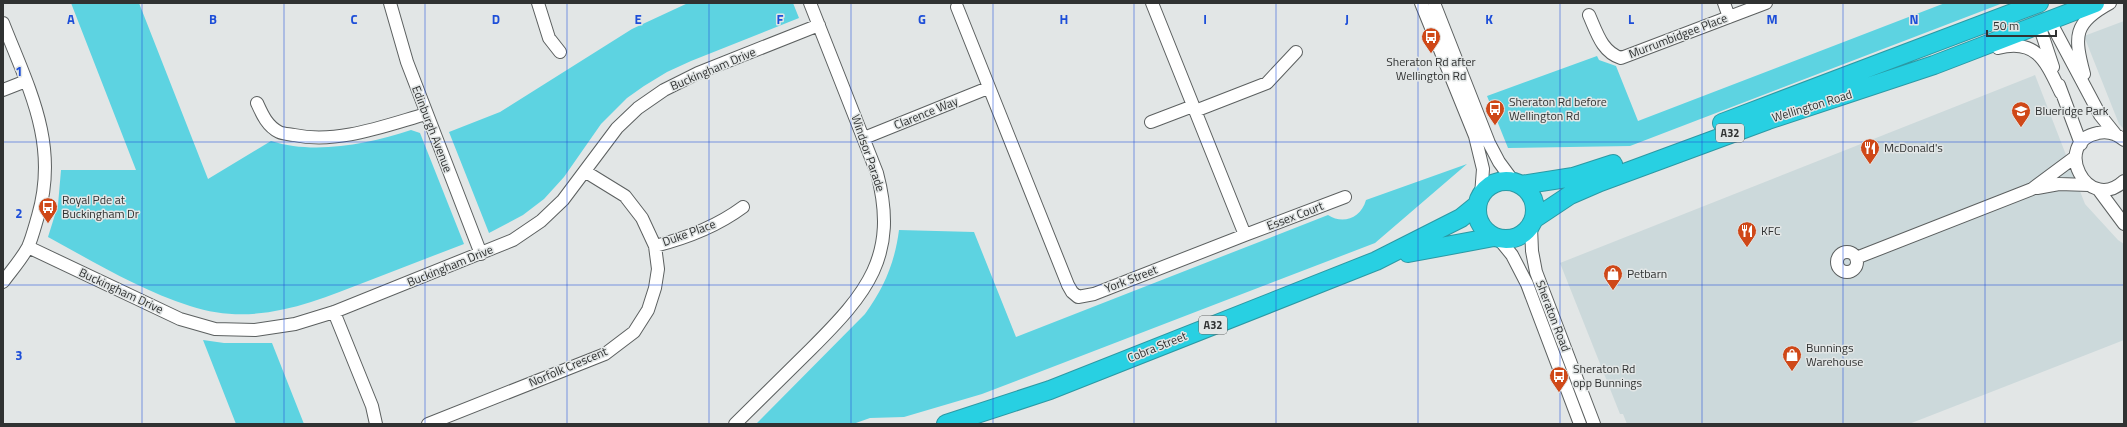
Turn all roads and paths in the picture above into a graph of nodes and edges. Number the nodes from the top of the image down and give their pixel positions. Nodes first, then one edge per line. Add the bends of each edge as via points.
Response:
1 (390, 3) edge
2 (538, 3) edge
3 (810, 3) edge
4 (1152, 3) edge
5 (1421, 3) edge
6 (1434, 3) edge
7 (1724, 3) edge
8 (1766, 3) edge
9 (2062, 3) edge
10 (2095, 3) edge
11 (2110, 3) edge
12 (957, 7) dead end
13 (1589, 15) dead end
14 (2043, 16) edge
15 (1729, 17) junction
16 (3, 23) edge
17 (819, 25) junction
18 (560, 52) dead end
19 (1296, 52) dead end
20 (1934, 66) junction
21 (26, 81) junction
22 (988, 88) junction
23 (3, 90) edge
24 (2061, 92) junction
25 (2089, 92) junction
26 (257, 103) dead end
27 (1194, 108) junction
28 (426, 114) junction
29 (1151, 122) dead end
30 (864, 138) junction
31 (2121, 138) edge
32 (2081, 144) junction
33 (2076, 157) junction
34 (586, 172) junction
35 (2124, 181) edge
36 (1517, 183) junction
37 (2094, 187) junction
38 (2032, 189) junction
39 (1345, 197) dead end
40 (1479, 200) junction
41 (743, 207) dead end
42 (1533, 223) junction
43 (2124, 224) edge
44 (1245, 235) junction
45 (1496, 238) junction
46 (655, 246) junction
47 (28, 247) junction
48 (482, 254) junction
49 (1856, 258) dead end
50 (1376, 261) junction
51 (3, 282) edge
52 (334, 312) junction
53 (1568, 373) junction
54 (1050, 390) junction
55 (376, 424) edge
56 (428, 424) edge
57 (735, 424) edge
58 (946, 424) edge
59 (977, 424) edge
60 (1580, 424) edge
61 (1594, 424) edge

1 - 28 street, Edinburgh Avenue via 407,62
2 - 18 street via 549,38
3 - 17 street, Windsor Parade
4 - 27 street
5 - 40 street via 1479,149 1483,169
6 - 36 street via 1491,148
7 - 15 street
8 - 15 street, Murrumbidgee Place
9 - 14 highway
10 - 14 highway, Wellington Road / A32
11 - 25 street via 2087,18 2078,33 2077,48
12 - 22 street, York Street
13 - 15 street, Murrumbidgee Place via 1604,48 1621,58
14 - 20 highway, Wellington Road / A32
14 - 24 street
14 - 25 street
14 - 36 highway, Wellington Road / A32 via 2029,17 1947,38 1593,171 1555,181
16 - 21 street
17 - 30 street, Windsor Parade
17 - 34 street, Buckingham Drive via 698,73 664,90 638,108 617,128
19 - 27 street via 1267,82
20 - 24 street via 2007,45 2024,45 2042,59
20 - 42 highway, Wellington Road / A32 via 1754,125 1608,179 1570,195
21 - 23 street
21 - 47 street via 43,130 46,176 42,201
22 - 30 street, Clarence Way
22 - 44 street, York Street via 1068,285 1078,297 1094,294
24 - 32 street
25 - 31 street via 2100,115
26 - 28 street via 265,120 279,132 301,137 371,130
27 - 29 street
27 - 44 street
28 - 48 street, Edinburgh Avenue
30 - 57 street, Windsor Parade via 877,173 885,219 883,242 875,269 863,292 847,313
31 - 32 street via 2109,132 2096,133
32 - 33 street
33 - 37 street via 2078,173
33 - 38 street
34 - 46 street, Norfolk Crescent via 625,196 642,218
34 - 48 street, Buckingham Drive via 541,221 513,240
35 - 37 street via 2113,188
36 - 40 highway, A32 via 1495,183
36 - 42 highway via 1534,200 1536,206
37 - 38 street via 2058,184
37 - 43 street
38 - 49 street
39 - 44 street, Essex Court
40 - 45 highway via 1478,220 1487,233
40 - 50 highway, Cobra Street / A32 via 1461,218
41 - 46 street, Duke Place via 708,229
42 - 45 highway, A32 via 1526,232 1515,238
42 - 53 street, Sheraton Road via 1532,251 1536,272
45 - 50 highway, Cobra Street / A32 via 1439,246
45 - 53 street, Sheraton Road via 1512,255 1524,277
46 - 56 street, Norfolk Crescent via 658,269 655,288 648,310 634,332 605,354
47 - 51 street
47 - 52 street, Buckingham Drive via 180,319 215,329 255,330 295,324
48 - 52 street, Buckingham Drive
50 - 54 highway, Cobra Street / A32
52 - 55 street via 372,406
53 - 60 street, Sheraton Road
53 - 61 street, Sheraton Road
54 - 58 highway, Cobra Street / A32
54 - 59 highway, Cobra Street / A32

